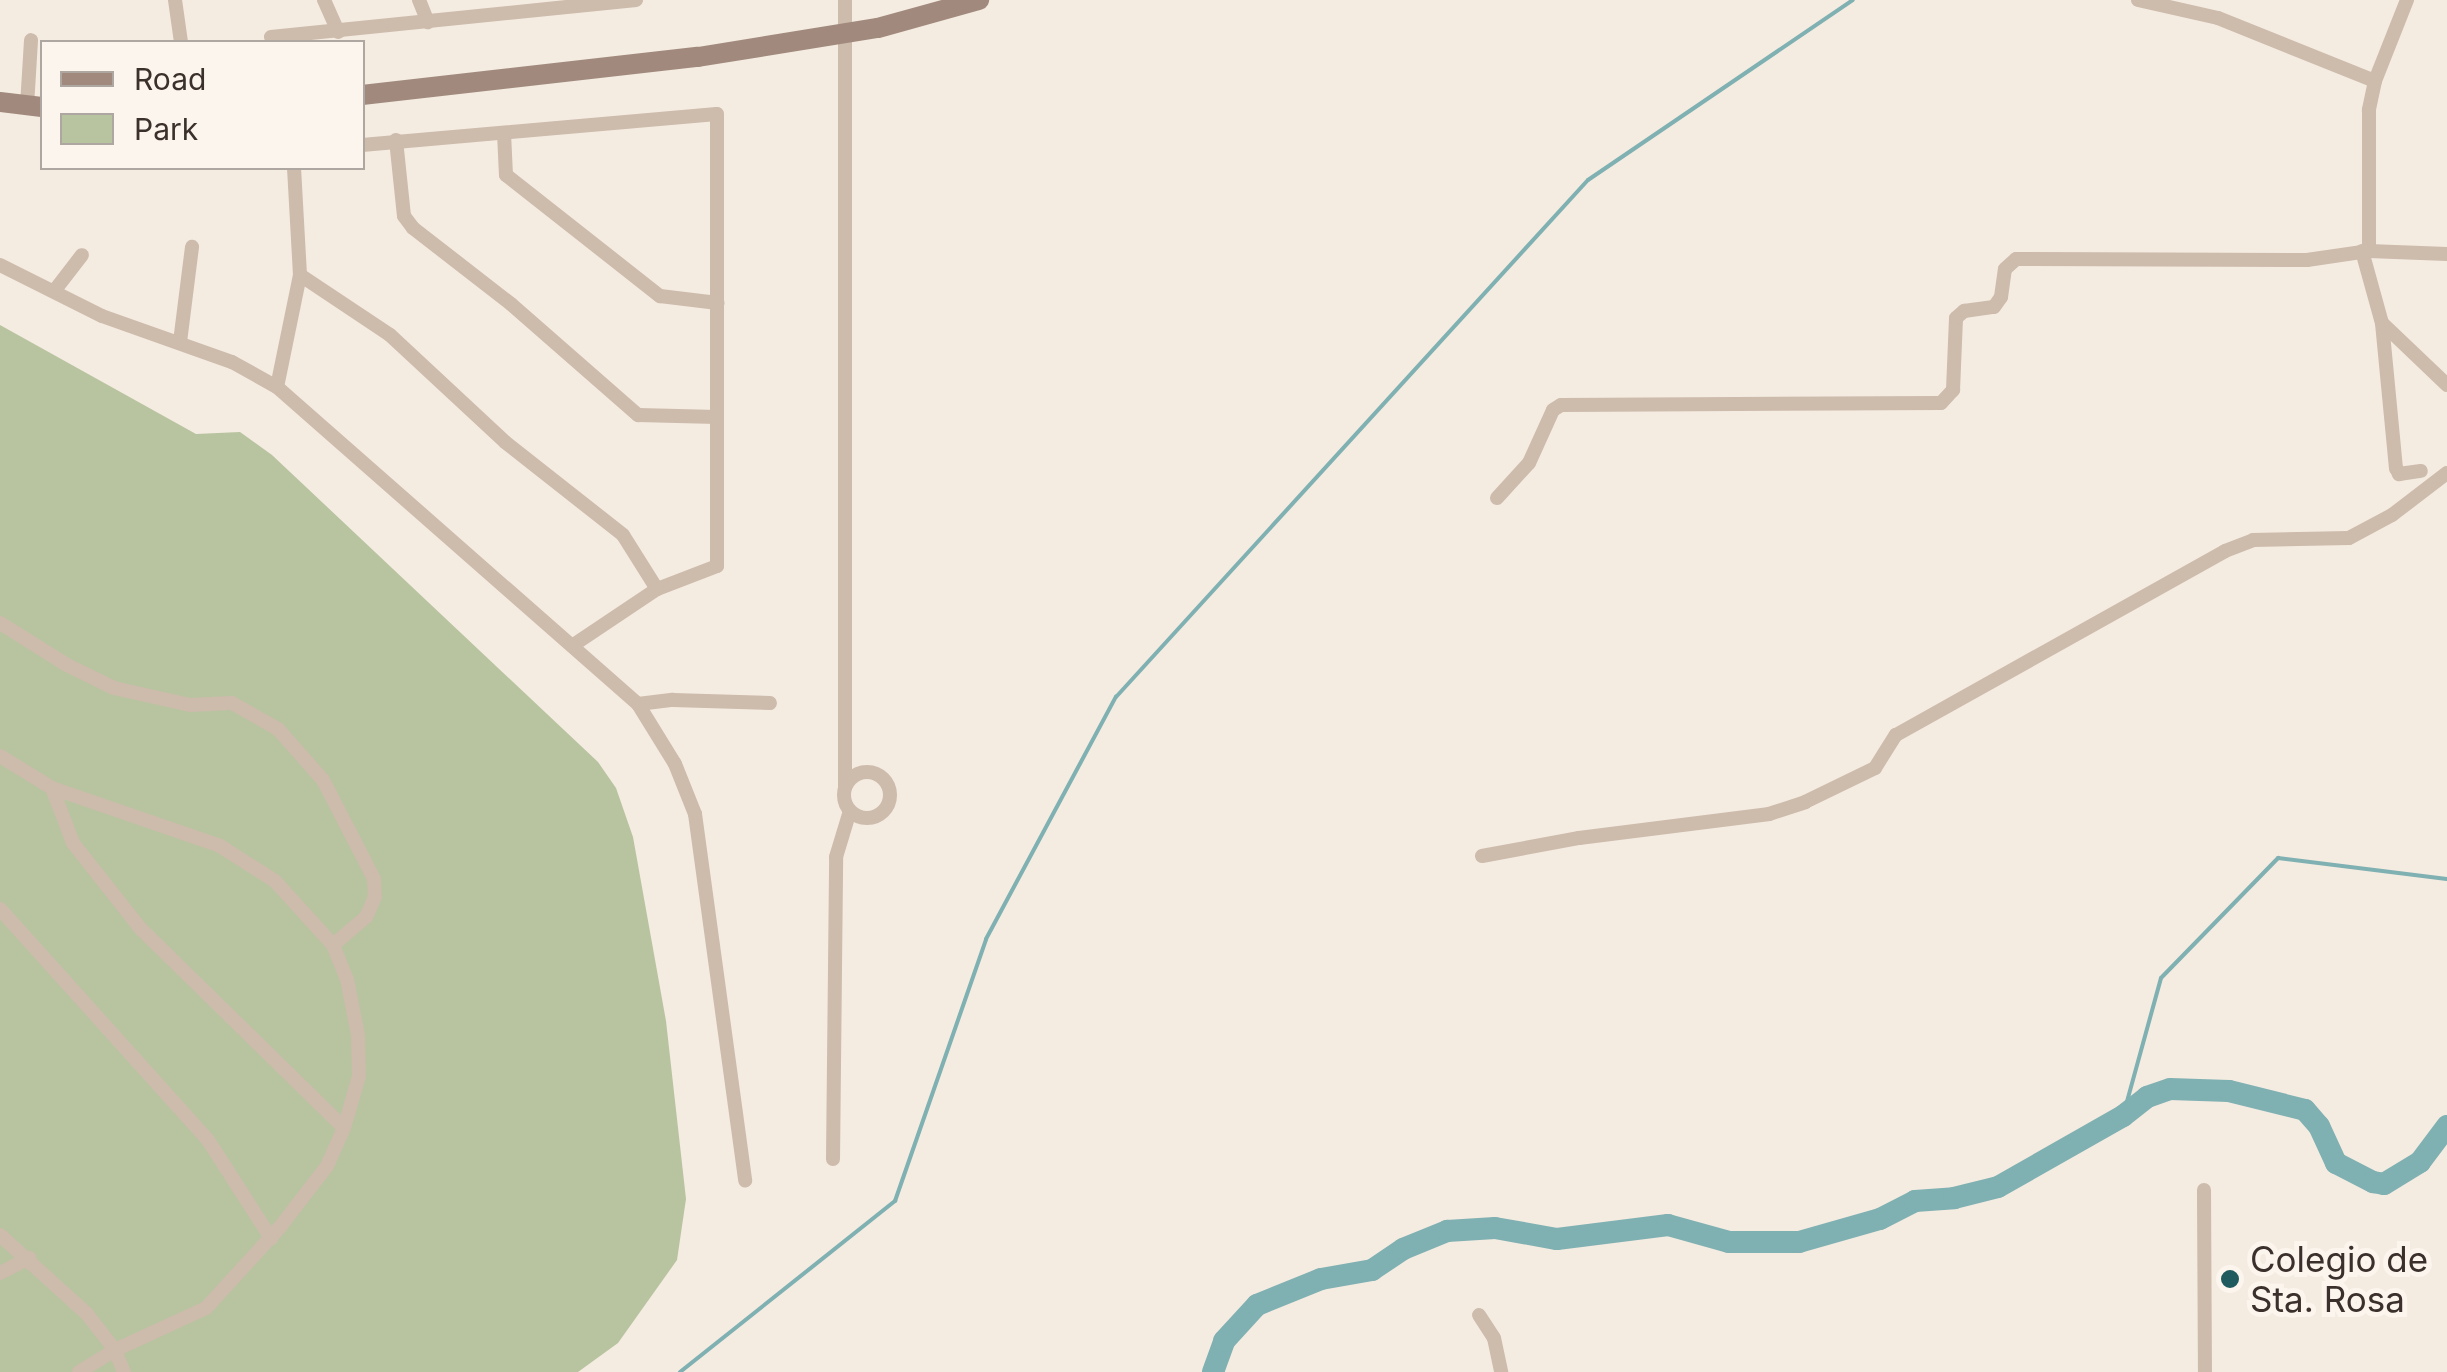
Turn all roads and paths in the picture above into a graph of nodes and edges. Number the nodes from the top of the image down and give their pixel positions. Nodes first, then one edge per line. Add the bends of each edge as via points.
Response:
1 (176, 0) edge
2 (324, 0) edge
3 (419, 0) edge
4 (636, 0) edge
5 (845, 0) edge
6 (979, 0) edge
7 (2138, 0) edge
8 (2407, 0) edge
9 (428, 22) junction
10 (338, 32) junction
11 (845, 33) junction
12 (271, 37) dead end
13 (303, 39) edge
14 (31, 40) dead end
15 (181, 40) edge
16 (2375, 82) junction
17 (365, 95) edge
18 (0, 102) edge
19 (35, 106) edge
20 (504, 133) junction
21 (396, 140) junction
22 (365, 145) edge
23 (294, 170) edge
24 (192, 247) dead end
25 (2365, 251) junction
26 (2447, 254) edge
27 (82, 255) dead end
28 (0, 265) edge
29 (300, 275) junction
30 (55, 290) junction
31 (718, 303) junction
32 (2382, 323) junction
33 (180, 342) junction
34 (2447, 385) edge
35 (277, 387) junction
36 (717, 417) junction
37 (2422, 471) dead end
38 (2447, 472) edge
39 (1497, 498) dead end
40 (657, 590) junction
41 (0, 623) edge
42 (572, 646) junction
43 (770, 703) dead end
44 (638, 704) junction
45 (0, 756) edge
46 (846, 786) junction
47 (52, 788) junction
48 (850, 811) junction
49 (1482, 856) dead end
50 (0, 910) edge
51 (332, 945) junction
52 (344, 1128) junction
53 (833, 1159) dead end
54 (744, 1181) dead end
55 (2204, 1190) dead end
56 (0, 1235) edge
57 (271, 1238) junction
58 (29, 1258) junction
59 (0, 1273) edge
60 (1480, 1315) dead end
61 (115, 1350) junction
62 (80, 1372) edge
63 (124, 1372) edge
64 (1501, 1372) edge
65 (2205, 1372) edge

1 - 15 street
2 - 10 street
3 - 9 street
4 - 9 street
5 - 11 street
6 - 11 street via 923,19
7 - 16 street via 2218,18
8 - 16 street
9 - 10 street
10 - 13 street
11 - 17 street
11 - 46 street
12 - 13 street
14 - 19 street
16 - 25 street via 2366,135
18 - 19 street
20 - 21 street
20 - 31 street via 503,178 660,296
20 - 31 street via 717,114
21 - 22 street
21 - 36 street via 404,216 412,228 638,414
23 - 29 street
24 - 33 street
25 - 26 street
25 - 32 street
25 - 39 street via 2307,260 2016,259 2006,266 1994,307 1956,318 1953,390 1941,403 1561,406 1553,410 1529,463
27 - 30 street
28 - 30 street
29 - 35 street
29 - 40 street via 390,335 505,442 624,535
30 - 33 street via 102,316
31 - 36 street
32 - 34 street
32 - 37 street via 2396,468 2400,474
33 - 35 street
35 - 42 street
36 - 40 street via 718,566
38 - 49 street via 2349,538 2253,540 2225,551 1896,735 1874,768 1804,802 1769,814
40 - 42 street
41 - 51 street via 114,688 190,705 232,703 278,729 322,780 374,879 366,917
42 - 44 street
43 - 44 street
44 - 54 street via 675,764 695,814
45 - 47 street
46 - 48 street
46 - 48 street via 860,773 873,773 890,792 880,815 861,818
47 - 51 street via 220,846 275,881
47 - 52 street via 73,843 140,928
48 - 53 street via 836,857
50 - 57 street via 208,1140
51 - 52 street via 358,1035 359,1076
52 - 57 street via 327,1166
55 - 65 street
56 - 58 street
57 - 61 street via 206,1308
58 - 59 street
58 - 61 street
60 - 64 street via 1494,1338
61 - 62 street
61 - 63 street

